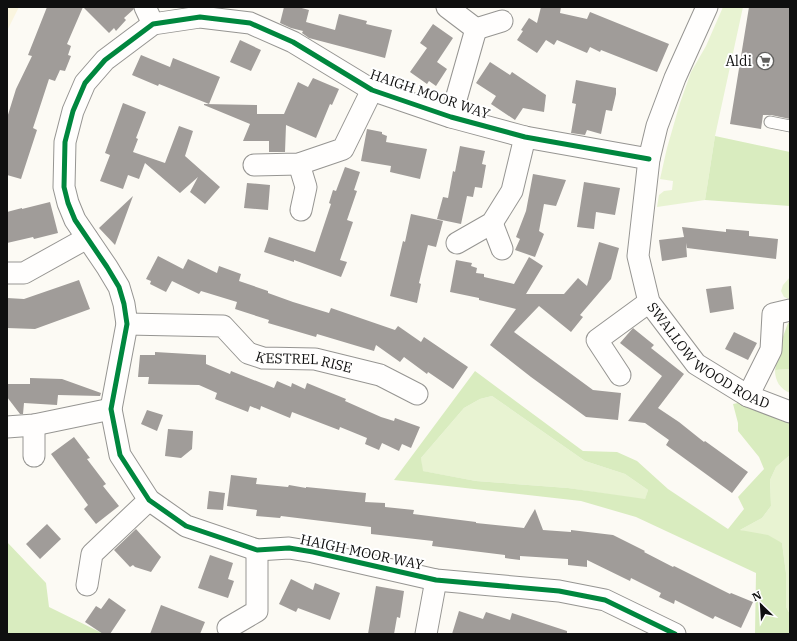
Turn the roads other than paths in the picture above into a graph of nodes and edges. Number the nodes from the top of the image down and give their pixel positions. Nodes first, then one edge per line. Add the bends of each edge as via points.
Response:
1 (447, 7) edge
2 (706, 7) edge
3 (253, 15) edge
4 (149, 16) edge
5 (502, 21) dead end
6 (476, 29) junction
7 (372, 90) junction
8 (451, 117) junction
9 (770, 122) dead end
10 (790, 126) edge
11 (524, 136) junction
12 (649, 159) junction
13 (299, 164) junction
14 (254, 165) dead end
15 (301, 210) dead end
16 (492, 223) junction
17 (87, 238) junction
18 (457, 243) dead end
19 (502, 248) dead end
20 (7, 273) edge
21 (649, 302) junction
22 (790, 310) edge
23 (127, 324) junction
24 (620, 375) dead end
25 (417, 394) dead end
26 (748, 396) junction
27 (111, 409) junction
28 (790, 412) edge
29 (34, 425) junction
30 (7, 427) edge
31 (34, 456) dead end
32 (149, 500) junction
33 (258, 550) junction
34 (436, 580) junction
35 (87, 585) dead end
36 (228, 628) dead end
37 (647, 628) edge
38 (426, 634) edge
39 (675, 634) edge

1 - 6 street
2 - 12 street, SWALLOW WOOD ROAD via 657,126
3 - 4 street, HAIGH MOOR WAY
3 - 7 street, HAIGH MOOR WAY via 292,42
4 - 17 street, HAIGH MOOR WAY via 85,83 73,111 65,142 64,187 75,220
5 - 6 street
6 - 8 street, HAIGH MOOR WAY
7 - 8 street, HAIGH MOOR WAY
7 - 13 street, HAIGH MOOR WAY via 343,149
8 - 11 street, HAIGH MOOR WAY
9 - 10 lane
11 - 12 street, HAIGH MOOR WAY
11 - 16 street via 512,191
12 - 21 street, SWALLOW WOOD ROAD via 638,256
13 - 14 street, HAIGH MOOR WAY
13 - 15 street via 306,187
16 - 18 street
16 - 19 street
17 - 20 street via 24,273
17 - 23 street, HAIGH MOOR WAY via 119,287
21 - 24 street via 597,340
21 - 26 street, SWALLOW WOOD ROAD via 696,364
22 - 26 street via 773,314 771,350
23 - 25 street, KESTREL RISE via 223,326 248,353 263,358 323,360 380,375
23 - 27 street, HAIGH MOOR WAY
26 - 28 street, SWALLOW WOOD ROAD
27 - 29 street
27 - 32 street, HAIGH MOOR WAY via 120,455
29 - 30 street
29 - 31 street
32 - 33 street, HAIGH MOOR WAY via 186,526
32 - 35 street via 92,554
33 - 34 street, HAIGH MOOR WAY via 289,548 313,552
33 - 36 street via 257,611
34 - 37 street, HAIGH MOOR WAY via 559,591 605,600
34 - 38 street, HAIGH MOOR WAY
37 - 39 street, HAIGH MOOR WAY

